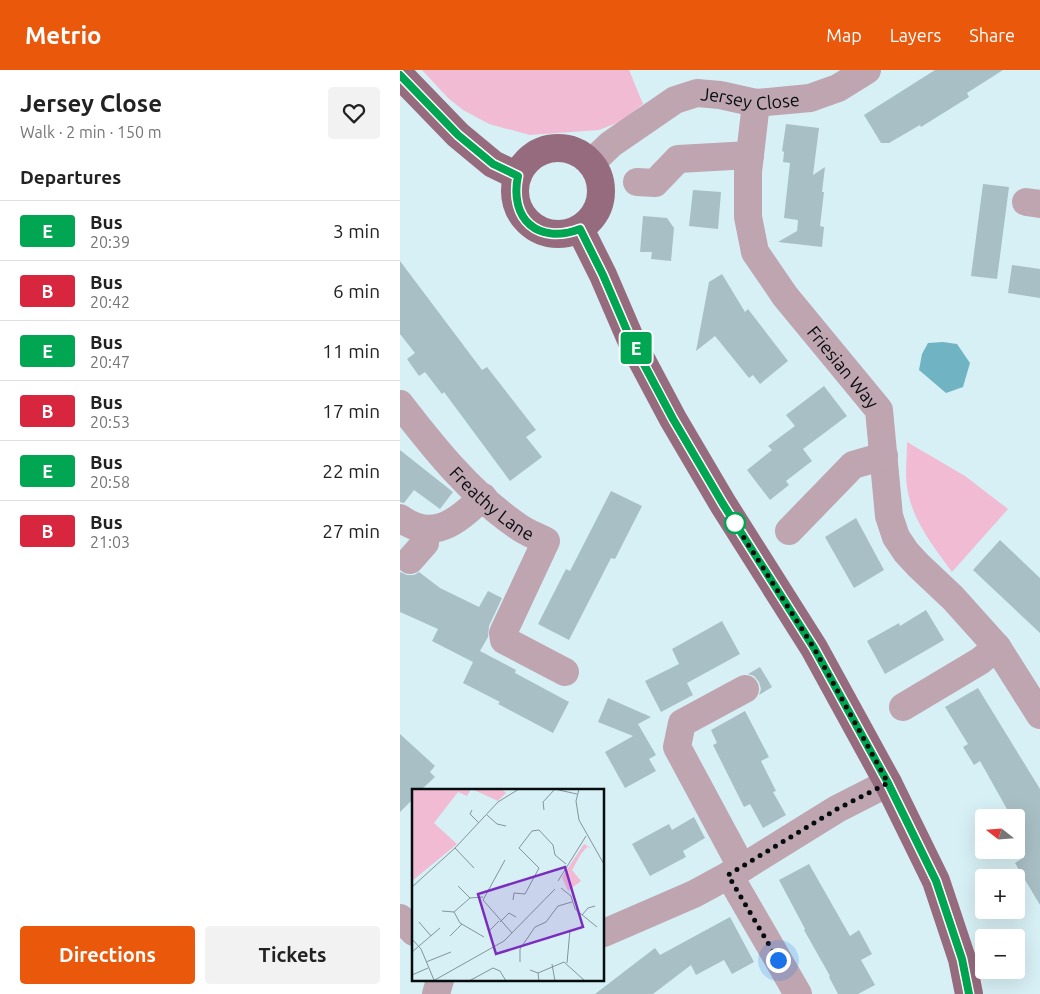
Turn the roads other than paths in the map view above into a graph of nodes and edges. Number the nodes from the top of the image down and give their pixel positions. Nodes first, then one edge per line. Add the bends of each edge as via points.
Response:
1 (867, 70) edge
2 (400, 76) edge
3 (756, 103) junction
4 (750, 155) junction
5 (591, 163) junction
6 (518, 176) junction
7 (638, 182) dead end
8 (580, 229) junction
9 (400, 404) edge
10 (884, 456) junction
11 (483, 497) junction
12 (400, 518) edge
13 (424, 530) junction
14 (789, 531) dead end
15 (410, 560) dead end
16 (997, 647) junction
17 (565, 672) dead end
18 (745, 689) dead end
19 (903, 707) dead end
20 (1040, 715) edge
21 (888, 783) junction
22 (735, 871) junction
23 (400, 918) edge
24 (412, 930) edge
25 (605, 933) edge
26 (798, 994) edge
27 (969, 994) edge

1 - 3 street, Jersey Close via 838,88 810,98
2 - 6 main road via 458,135 493,164
3 - 4 street, Friesian Way
3 - 5 street, Jersey Close via 697,93 675,100 611,144
4 - 7 street via 678,159 656,183
4 - 10 street, Friesian Way via 748,217 755,252 785,296 879,410
5 - 6 main road via 579,153 565,148 550,148 525,163
5 - 8 main road via 598,173 601,198 597,211
6 - 8 main road via 516,202 530,224 541,232 554,235
8 - 21 main road via 631,340 673,419 814,648
9 - 11 street, Freathy Lane via 436,450
10 - 14 street via 852,465
10 - 16 street, Friesian Way via 889,516 896,537 906,552
11 - 13 street via 463,516 445,527
11 - 17 street, Freathy Lane via 517,526 546,541 503,633 504,640
12 - 13 street
13 - 15 street via 425,543
16 - 19 street via 980,661
16 - 20 street, Friesian Way
18 - 22 street via 682,723 677,747
21 - 22 street via 837,809
21 - 27 main road via 936,881 962,959
22 - 25 street via 694,894
22 - 26 street
23 - 24 street

